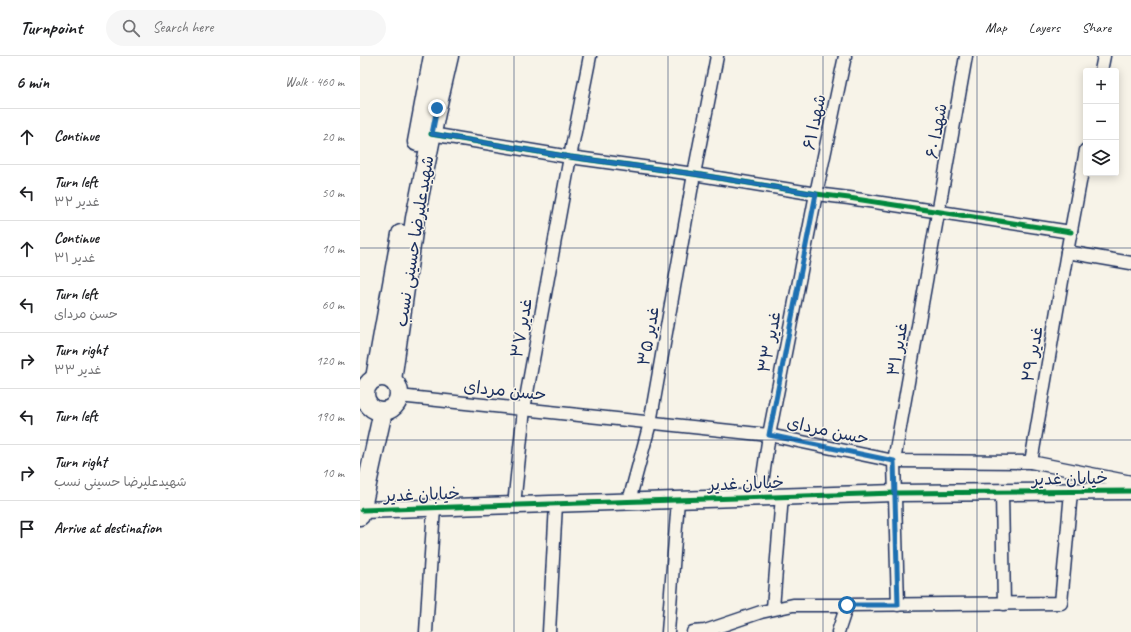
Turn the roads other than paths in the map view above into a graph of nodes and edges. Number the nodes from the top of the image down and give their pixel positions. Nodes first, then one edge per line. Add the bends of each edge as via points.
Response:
1 (433, 56) edge
2 (449, 56) edge
3 (590, 56) edge
4 (716, 56) edge
5 (845, 56) edge
6 (966, 56) edge
7 (1104, 56) edge
8 (1102, 68) edge
9 (432, 134) junction
10 (570, 157) junction
11 (1083, 165) edge
12 (694, 174) junction
13 (816, 194) junction
14 (939, 211) junction
15 (1070, 232) junction
16 (1067, 252) junction
17 (1131, 262) edge
18 (378, 394) edge
19 (524, 409) junction
20 (650, 423) junction
21 (769, 435) junction
22 (360, 461) edge
23 (894, 461) junction
24 (1032, 462) junction
25 (1131, 482) edge
26 (1131, 491) edge
27 (1070, 492) junction
28 (895, 493) junction
29 (1002, 493) junction
30 (782, 496) junction
31 (760, 497) junction
32 (678, 500) junction
33 (629, 501) junction
34 (556, 504) junction
35 (514, 505) junction
36 (434, 508) junction
37 (361, 513) edge
38 (1004, 604) junction
39 (847, 605) junction
40 (898, 605) junction
41 (773, 608) junction
42 (426, 632) edge
43 (549, 632) edge
44 (668, 632) edge
45 (701, 632) edge
46 (838, 632) edge

1 - 18 main road, شهیدعلیرضا حسینی نسب
2 - 9 main road, شهیدعلیرضا حسینی نسب
3 - 10 street, غدیر ۳۷
4 - 12 street, غدیر ۳۵
5 - 13 street, شهدا ۶۱
6 - 14 street, شهدا ۶۰
7 - 8 street
9 - 10 street
9 - 18 main road, شهیدعلیرضا حسینی نسب
10 - 12 street
10 - 19 street, غدیر ۳۷
11 - 15 street, غدیر ۲۹
12 - 13 street
12 - 20 street, غدیر ۳۵
13 - 14 street
13 - 21 street, غدیر ۳۳
14 - 15 street
14 - 23 street, غدیر ۳۱
15 - 16 street, غدیر ۲۹
16 - 17 street
16 - 24 street, غدیر ۲۹
18 - 19 street, حسن مردای
18 - 22 main road, شهیدعلیرضا حسینی نسب
18 - 37 main road, شهیدعلیرضا حسینی نسب
19 - 20 street, حسن مردای
19 - 35 street, غدیر ۳۷
20 - 21 street, حسن مردای
20 - 33 street, غدیر ۳۵
21 - 23 street, حسن مردای
21 - 31 street, غدیر ۳۳
23 - 24 street, حسن مردای
23 - 28 street, غدیر ۳۱
24 - 25 street, حسن مردای
26 - 27 street, خیابان غدیر
27 - 29 street, خیابان غدیر
27 - 38 street via 1061,603
28 - 29 street, خیابان غدیر
28 - 30 street, خیابان غدیر
28 - 40 street, غدیر ۳۱
29 - 38 street
30 - 31 street, خیابان غدیر
30 - 41 street
31 - 32 street, خیابان غدیر
32 - 33 street, خیابان غدیر
32 - 44 street
33 - 34 street, خیابان غدیر
34 - 35 street, خیابان غدیر
34 - 43 street
35 - 36 street, خیابان غدیر
36 - 37 street, خیابان غدیر
36 - 42 street
38 - 40 street
39 - 40 street
39 - 41 street via 793,604
39 - 46 street
41 - 45 street

